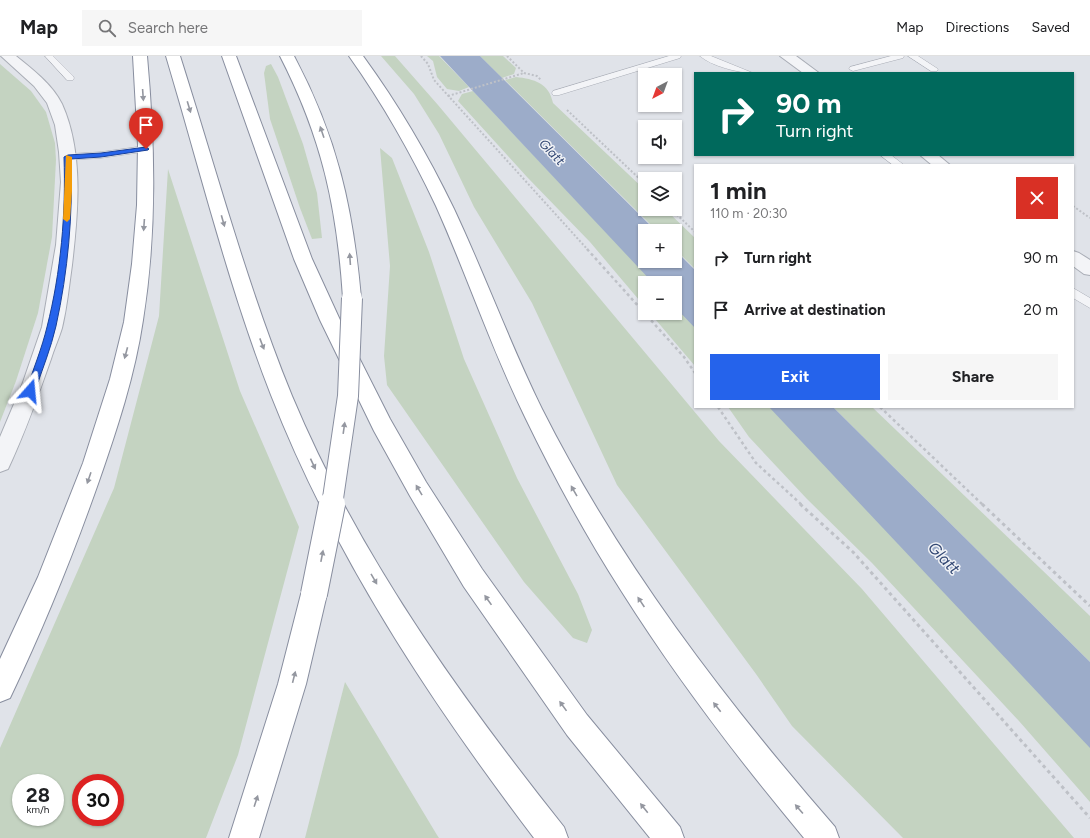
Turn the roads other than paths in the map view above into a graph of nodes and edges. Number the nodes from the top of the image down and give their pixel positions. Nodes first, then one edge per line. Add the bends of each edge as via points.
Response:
1 (8, 56) edge
2 (49, 56) edge
3 (140, 56) edge
4 (173, 56) edge
5 (229, 56) edge
6 (287, 56) edge
7 (356, 56) edge
8 (677, 56) edge
9 (704, 56) edge
10 (787, 56) edge
11 (900, 56) edge
12 (912, 56) edge
13 (853, 69) dead end
14 (934, 70) dead end
15 (745, 72) edge
16 (811, 72) edge
17 (70, 78) dead end
18 (556, 92) road end
19 (146, 149) junction
20 (886, 156) edge
21 (929, 156) edge
22 (68, 157) junction
23 (898, 164) edge
24 (941, 164) edge
25 (1074, 258) edge
26 (1090, 269) edge
27 (1074, 293) edge
28 (1090, 304) edge
29 (0, 462) edge
30 (0, 688) edge
31 (244, 838) edge
32 (553, 838) edge
33 (669, 838) edge
34 (824, 838) edge

1 - 22 street via 39,83 54,103 63,128
2 - 17 lane
3 -> 19 highway
4 -> 32 highway via 261,342 313,464 391,609 446,694 514,789
33 -> 5 highway via 577,725 538,672 473,578 418,489 382,425 303,259
31 -> 6 highway, bridge via 292,684 314,594 336,488 347,409 352,344 350,253 343,209 323,133 311,102
34 -> 7 highway via 701,687 604,543 533,413 430,176 393,109
8 - 18 lane
9 - 15 lane
10 - 16 street
11 - 13 lane
12 - 14 lane
19 - 22 lane
19 -> 30 highway via 146,194 138,294 130,339 110,415 52,575
20 - 23 lane
21 - 24 street
22 - 29 street via 69,191 64,253 51,327 30,391
25 - 26 street
27 - 28 lane

